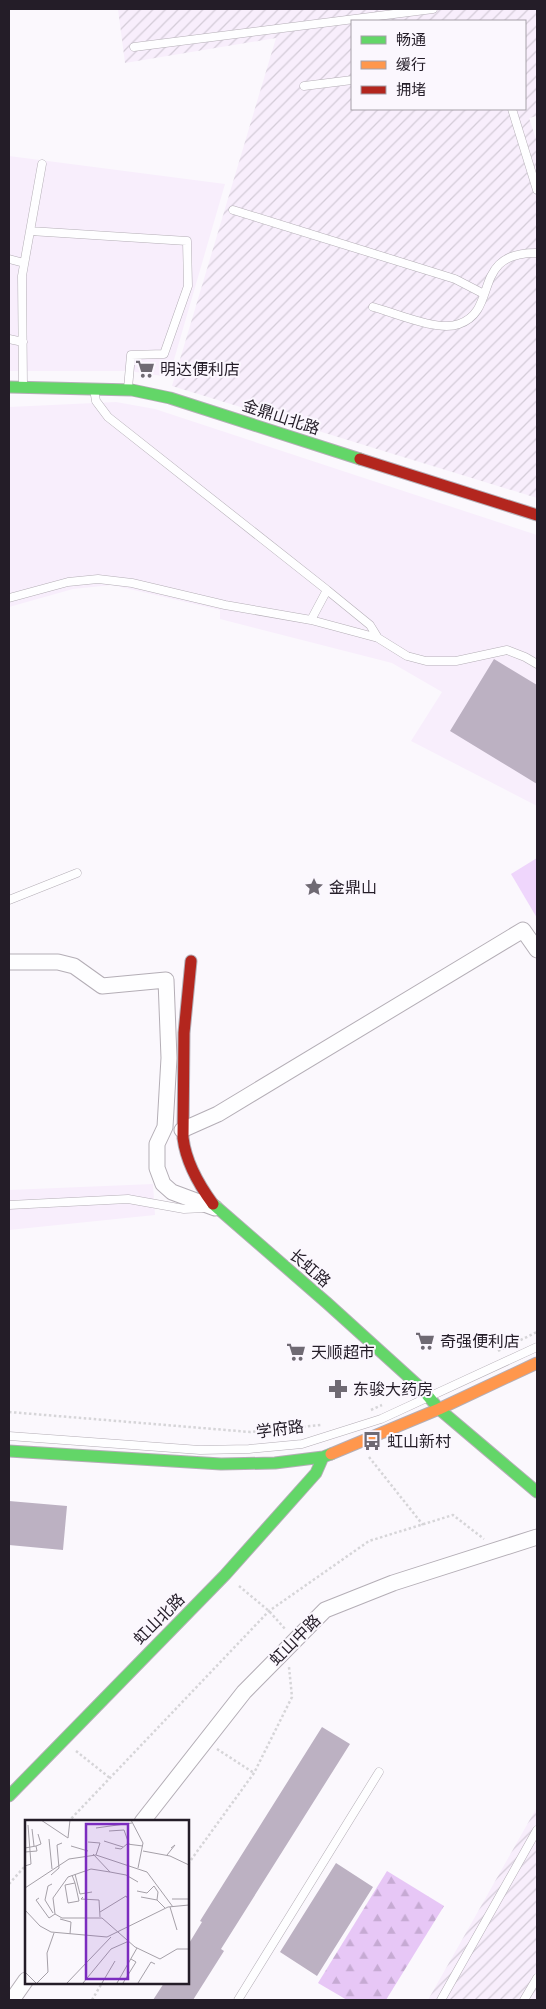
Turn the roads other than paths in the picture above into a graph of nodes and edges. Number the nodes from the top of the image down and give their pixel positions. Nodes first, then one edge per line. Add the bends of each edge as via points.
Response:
1 (433, 9) edge
2 (134, 47) dead end
3 (351, 80) edge
4 (304, 86) dead end
5 (512, 110) edge
6 (42, 164) dead end
7 (537, 190) edge
8 (233, 210) dead end
9 (30, 231) junction
10 (537, 253) edge
11 (9, 259) edge
12 (24, 263) junction
13 (484, 294) junction
14 (373, 307) dead end
15 (9, 339) edge
16 (22, 342) junction
17 (9, 387) edge
18 (23, 387) junction
19 (94, 388) junction
20 (128, 390) junction
21 (537, 515) edge
22 (327, 590) junction
23 (9, 598) edge
24 (312, 620) junction
25 (378, 638) junction
26 (537, 664) edge
27 (77, 873) dead end
28 (9, 900) edge
29 (537, 950) edge
30 (191, 961) dead end
31 (9, 962) edge
32 (182, 1130) junction
33 (9, 1205) edge
34 (215, 1208) junction
35 (537, 1348) edge
36 (537, 1364) edge
37 (429, 1399) junction
38 (439, 1409) junction
39 (9, 1436) edge
40 (9, 1451) edge
41 (323, 1457) junction
42 (537, 1492) edge
43 (537, 1537) edge
44 (378, 1772) dead end
45 (9, 1796) edge
46 (144, 1820) edge
47 (537, 1830) edge
48 (537, 1978) edge
49 (25, 1981) edge
50 (12, 2000) edge
51 (238, 2000) edge
52 (440, 2000) edge
53 (524, 2000) edge

1 - 2 lane
3 - 4 lane
5 - 7 lane
6 - 9 lane
8 - 13 lane via 455,279
9 - 12 lane
9 - 20 lane via 187,241 188,286 170,340 164,354 131,355
10 - 13 lane via 497,264
11 - 12 lane
12 - 16 lane
13 - 14 lane via 481,305 470,318 458,325 439,326
15 - 16 lane
16 - 18 lane
17 - 18 street, 金鼎山北路
18 - 19 street, 金鼎山北路
19 - 20 street, 金鼎山北路
19 - 22 lane via 96,401 108,417
20 - 21 street, 金鼎山北路 via 170,398
22 - 24 lane
22 - 25 lane via 370,625
23 - 24 lane via 68,582 98,579
24 - 25 lane
25 - 26 lane via 407,656 426,661 456,661 507,650
27 - 28 lane
29 - 32 street via 523,930 218,1114
30 - 32 street, 长虹路 via 184,1033
31 - 34 street via 58,962 74,966 102,986 166,980 169,1058 165,1127 156,1144 156,1168 162,1184 172,1192
32 - 34 street, 长虹路 via 185,1152
33 - 34 lane via 128,1199 184,1209
34 - 37 street, 长虹路 via 327,1304 422,1389
35 - 37 lane, 学府路
36 - 38 street, 学府路
37 - 38 street, 长虹路
37 - 39 lane, 学府路 via 337,1435 302,1444 249,1449 200,1450
38 - 41 street, 学府路
38 - 42 street, 长虹路
40 - 41 street, 学府路 via 221,1464 275,1463
41 - 45 street, 虹山北路 via 316,1473 225,1576
43 - 46 street, 虹山中路 via 325,1610 244,1692
44 - 51 lane
47 - 52 lane
48 - 53 lane
49 - 50 street

